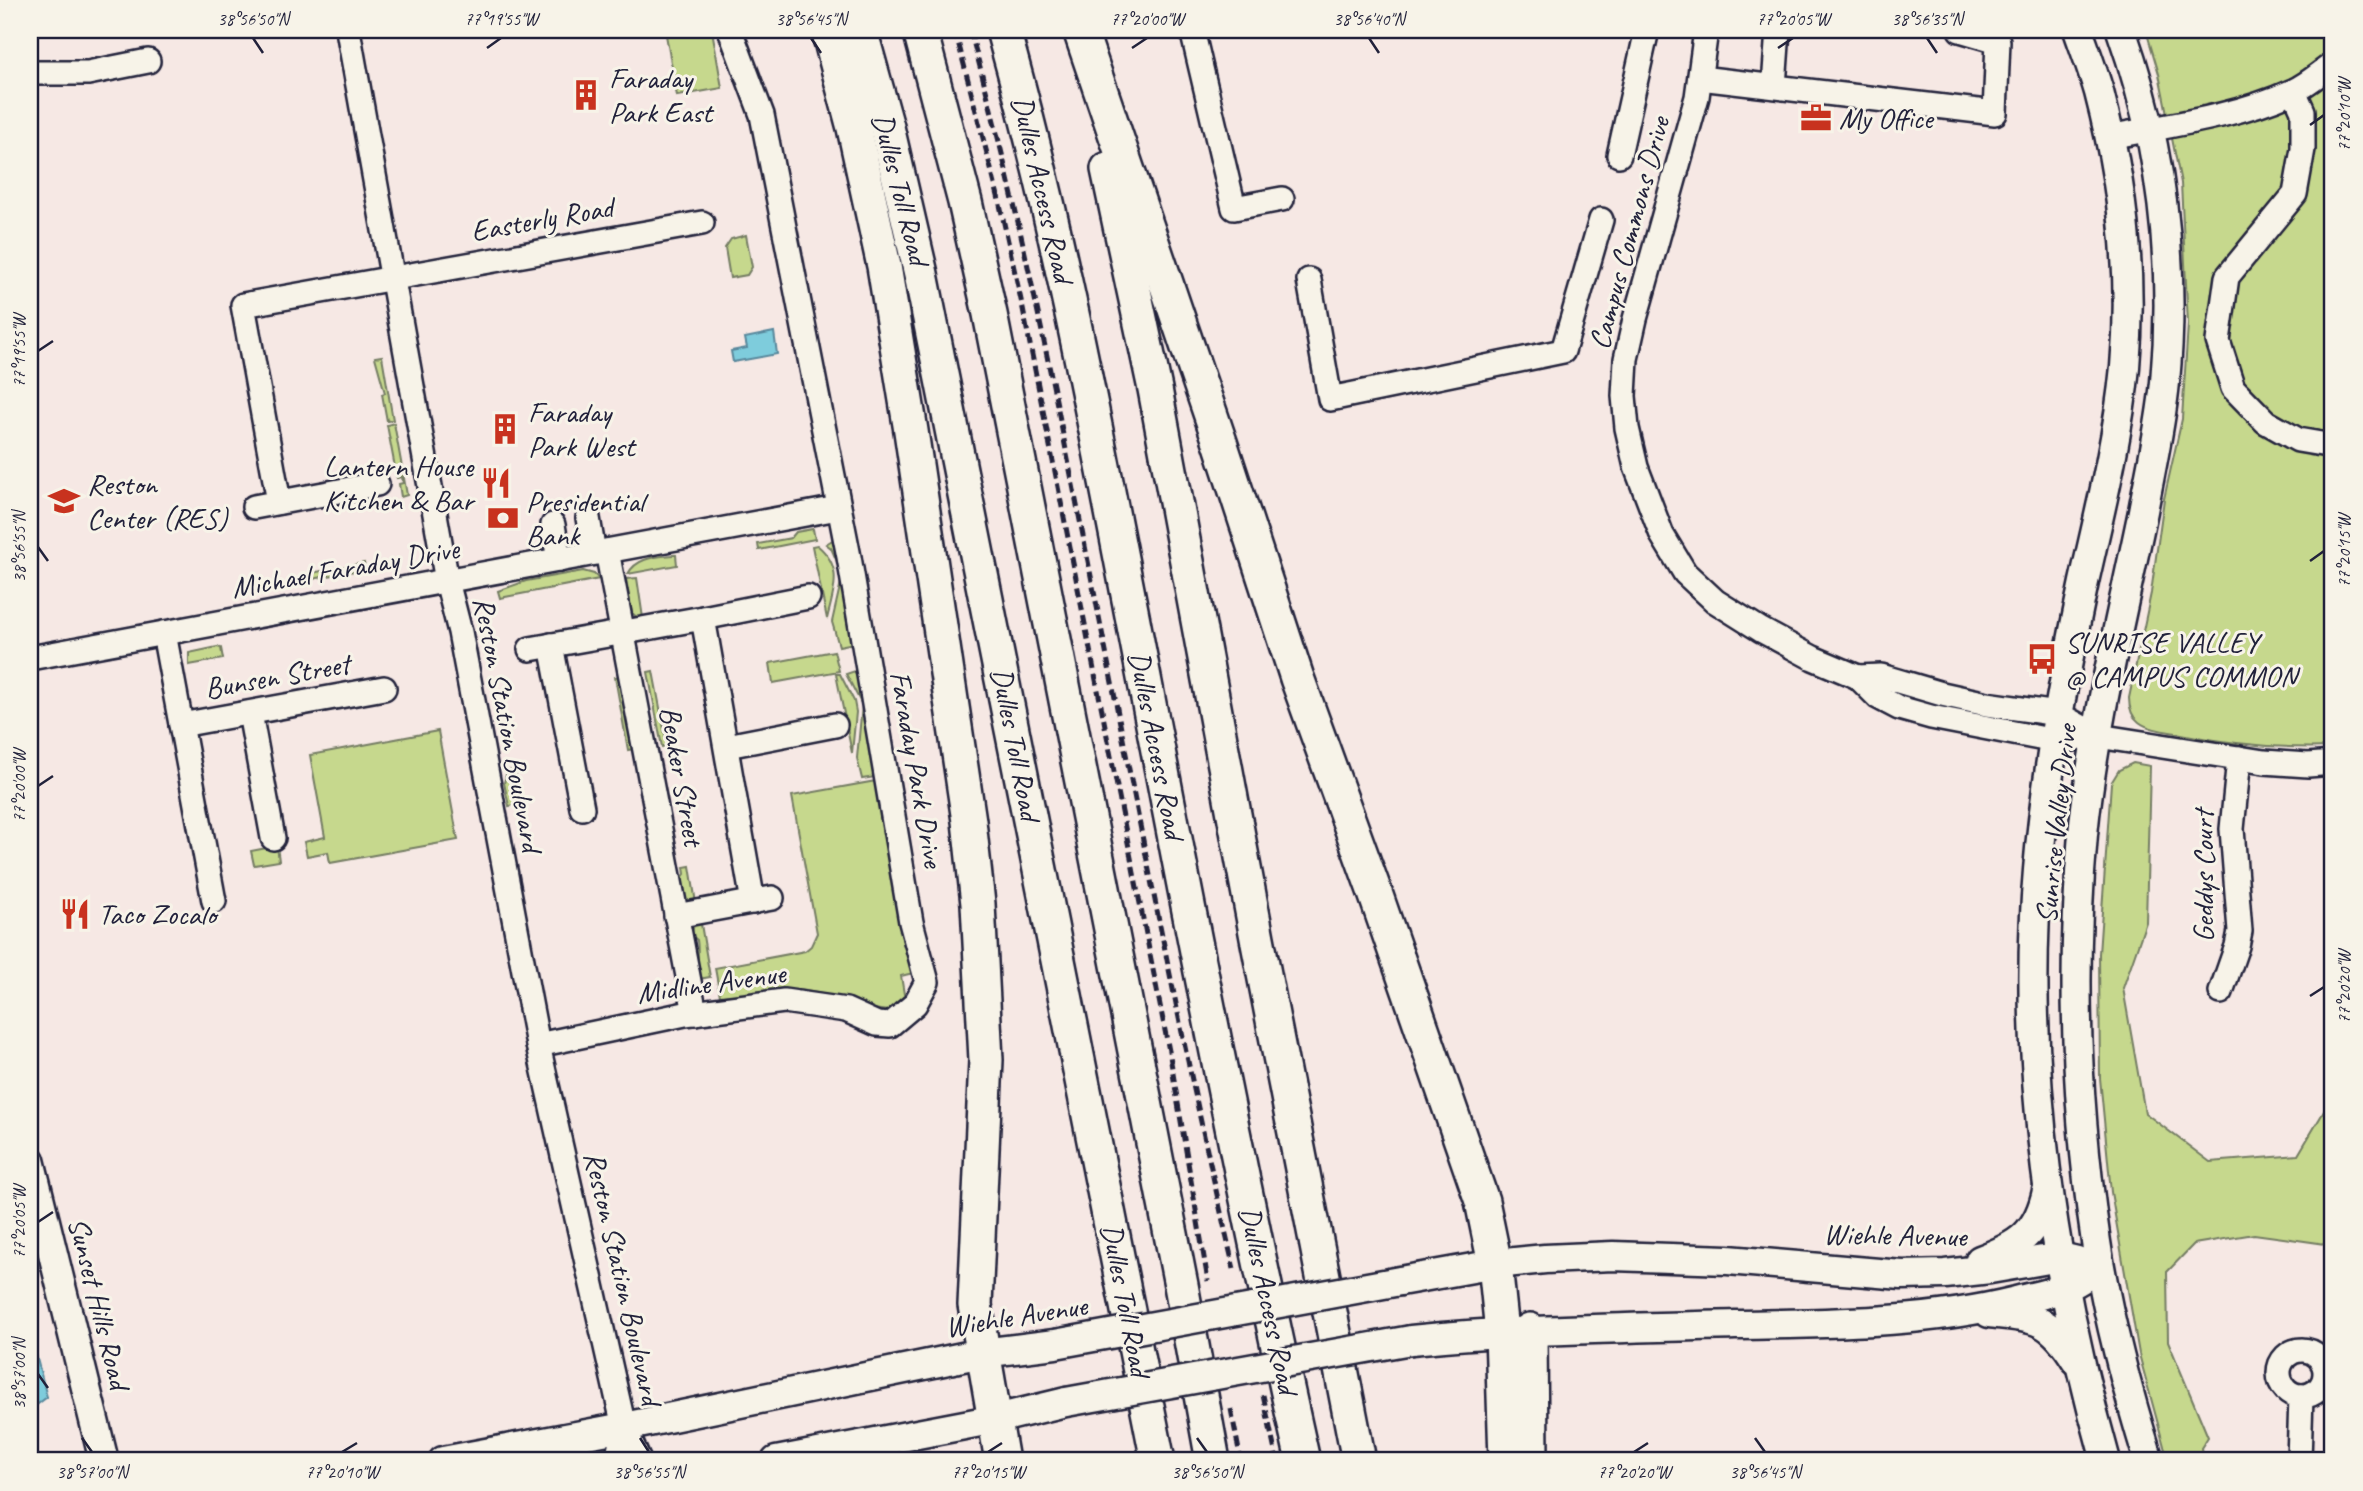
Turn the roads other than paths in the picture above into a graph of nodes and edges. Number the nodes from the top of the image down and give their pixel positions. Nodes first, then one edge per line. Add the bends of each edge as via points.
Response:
1 (348, 30) edge
2 (730, 30) edge
3 (828, 30) edge
4 (860, 30) edge
5 (920, 30) edge
6 (1003, 30) edge
7 (1072, 30) edge
8 (1080, 30) edge
9 (1192, 30) edge
10 (1647, 30) edge
11 (1706, 30) edge
12 (1777, 30) edge
13 (1961, 30) edge
14 (2078, 30) edge
15 (2121, 30) edge
16 (148, 61) dead end
17 (2333, 64) edge
18 (30, 73) edge
19 (1700, 78) junction
20 (1774, 86) junction
21 (2294, 91) junction
22 (2151, 129) junction
23 (2109, 137) junction
24 (1619, 155) dead end
25 (1282, 199) dead end
26 (1601, 220) dead end
27 (702, 223) dead end
28 (394, 278) junction
29 (1309, 280) dead end
30 (2333, 446) edge
31 (377, 484) dead end
32 (279, 502) junction
33 (254, 507) dead end
34 (838, 508) junction
35 (588, 518) dead end
36 (553, 525) dead end
37 (601, 552) junction
38 (559, 560) junction
39 (447, 581) junction
40 (808, 597) dead end
41 (703, 618) junction
42 (164, 633) junction
43 (624, 633) junction
44 (30, 659) edge
45 (384, 688) dead end
46 (250, 713) junction
47 (181, 725) junction
48 (835, 725) dead end
49 (2056, 727) junction
50 (2098, 736) junction
51 (727, 746) junction
52 (2239, 758) junction
53 (2333, 763) edge
54 (582, 808) dead end
55 (273, 838) dead end
56 (214, 901) dead end
57 (676, 916) junction
58 (2221, 992) dead end
59 (695, 1013) junction
60 (890, 1025) joint
61 (538, 1045) junction
62 (30, 1160) edge
63 (2049, 1184) junction
64 (2060, 1257) junction
65 (1495, 1264) junction
66 (2100, 1266) junction
67 (1945, 1274) junction
68 (2066, 1289) junction
69 (1972, 1312) junction
70 (1516, 1331) junction
71 (982, 1353) junction
72 (2082, 1369) junction
73 (2301, 1396) dead end
74 (996, 1419) junction
75 (624, 1427) junction
76 (104, 1461) edge
77 (443, 1461) edge
78 (617, 1461) edge
79 (639, 1461) edge
80 (776, 1461) edge
81 (1002, 1461) edge
82 (1158, 1461) edge
83 (1213, 1461) edge
84 (1303, 1461) edge
85 (1359, 1461) edge
86 (1506, 1461) edge
87 (1531, 1461) edge
88 (2106, 1461) edge
89 (2149, 1461) edge
90 (2299, 1461) edge

1 - 28 street, Reston Station Boulevard
2 - 34 street, Faraday Park Drive via 762,115 816,448
3 - 71 highway via 884,266 969,821 986,1060 975,1304
4 - 82 highway, Dulles Toll Road via 924,287
5 - 83 highway via 990,314
6 - 84 highway, Dulles Access Road via 1078,343
7 - 85 highway via 1123,232 1156,388
8 - 65 highway via 1297,678 1482,1200
9 - 25 street via 1234,208
10 - 24 street
11 - 19 street, Campus Commons Drive
12 - 20 street
13 - 20 street via 1998,41 1995,113
14 - 23 main road, Sunrise Valley Drive
15 - 22 main road, Sunrise Valley Drive
16 - 18 street via 88,73
17 - 21 street
19 - 20 street
19 - 49 street, Campus Commons Drive via 1626,359 1624,396 1636,467 1673,556 1715,601 1813,658 1858,677 1899,708 1931,717
21 - 22 street via 2214,116
21 - 30 street via 2303,111 2303,149 2295,194 2227,277 2218,341 2233,388 2266,422 2298,440
22 - 23 street
22 - 50 main road, Sunrise Valley Drive via 2167,256 2165,384
23 - 49 main road, Sunrise Valley Drive via 2125,251 2125,366
26 - 29 street via 1563,351 1330,399
27 - 28 street, Easterly Road
28 - 32 street, Easterly Road via 243,305
28 - 39 street, Reston Station Boulevard
31 - 32 street
32 - 33 street
34 - 37 street, Michael Faraday Drive
34 - 60 street, Faraday Park Drive via 911,922 927,982 915,1004
35 - 37 street, Beaker Street
36 - 38 street
37 - 38 street, Michael Faraday Drive
37 - 43 street, Beaker Street
38 - 39 street, Michael Faraday Drive
39 - 42 street, Michael Faraday Drive
39 - 61 street, Reston Station Boulevard
40 - 41 street
41 - 43 street
41 - 51 street
42 - 44 street, Michael Faraday Drive
42 - 47 street, Bunsen Street
43 - 54 street via 540,647
43 - 57 street, Beaker Street
45 - 46 street, Bunsen Street
46 - 47 street, Bunsen Street
46 - 55 street
47 - 56 street, Bunsen Street
48 - 51 street
49 - 50 street, Campus Commons Drive
49 - 63 main road, Sunrise Valley Drive via 2038,869 2034,956 2038,1098
50 - 52 street, Campus Commons Drive
50 - 66 main road, Sunrise Valley Drive via 2084,832 2077,943 2079,1071
51 - 57 street via 763,900
52 - 53 street, Campus Commons Drive
52 - 58 street, Geddys Court via 2232,829 2240,931
57 - 59 street, Beaker Street
59 - 60 street, Midline Avenue via 784,1001 846,1010
59 - 61 street, Midline Avenue
61 - 75 street, Reston Station Boulevard
62 - 76 main road, Sunset Hills Road
63 - 64 main road, Sunrise Valley Drive
63 - 67 main road via 2043,1213 2026,1235 1995,1255
64 - 66 main road, Wiehle Avenue
64 - 67 main road, Wiehle Avenue
64 - 68 main road, Sunrise Valley Drive
65 - 67 main road, Wiehle Avenue via 1613,1255
65 - 70 highway
65 - 71 main road, Wiehle Avenue, bridge via 1055,1344
66 - 68 main road
66 - 89 main road, Sunrise Valley Drive
68 - 69 main road
68 - 72 main road, Sunrise Valley Drive
69 - 70 main road via 1839,1324
69 - 72 main road via 2018,1316 2049,1326
70 - 74 main road, bridge via 1411,1340 1066,1402
70 - 86 highway
70 - 87 highway
71 - 74 highway
71 - 75 main road, Wiehle Avenue
72 - 88 main road, Sunrise Valley Drive
73 - 90 street
74 - 80 main road
74 - 81 highway
75 - 77 main road, Wiehle Avenue
75 - 78 street, Reston Station Boulevard
75 - 79 street, Reston Station Boulevard

